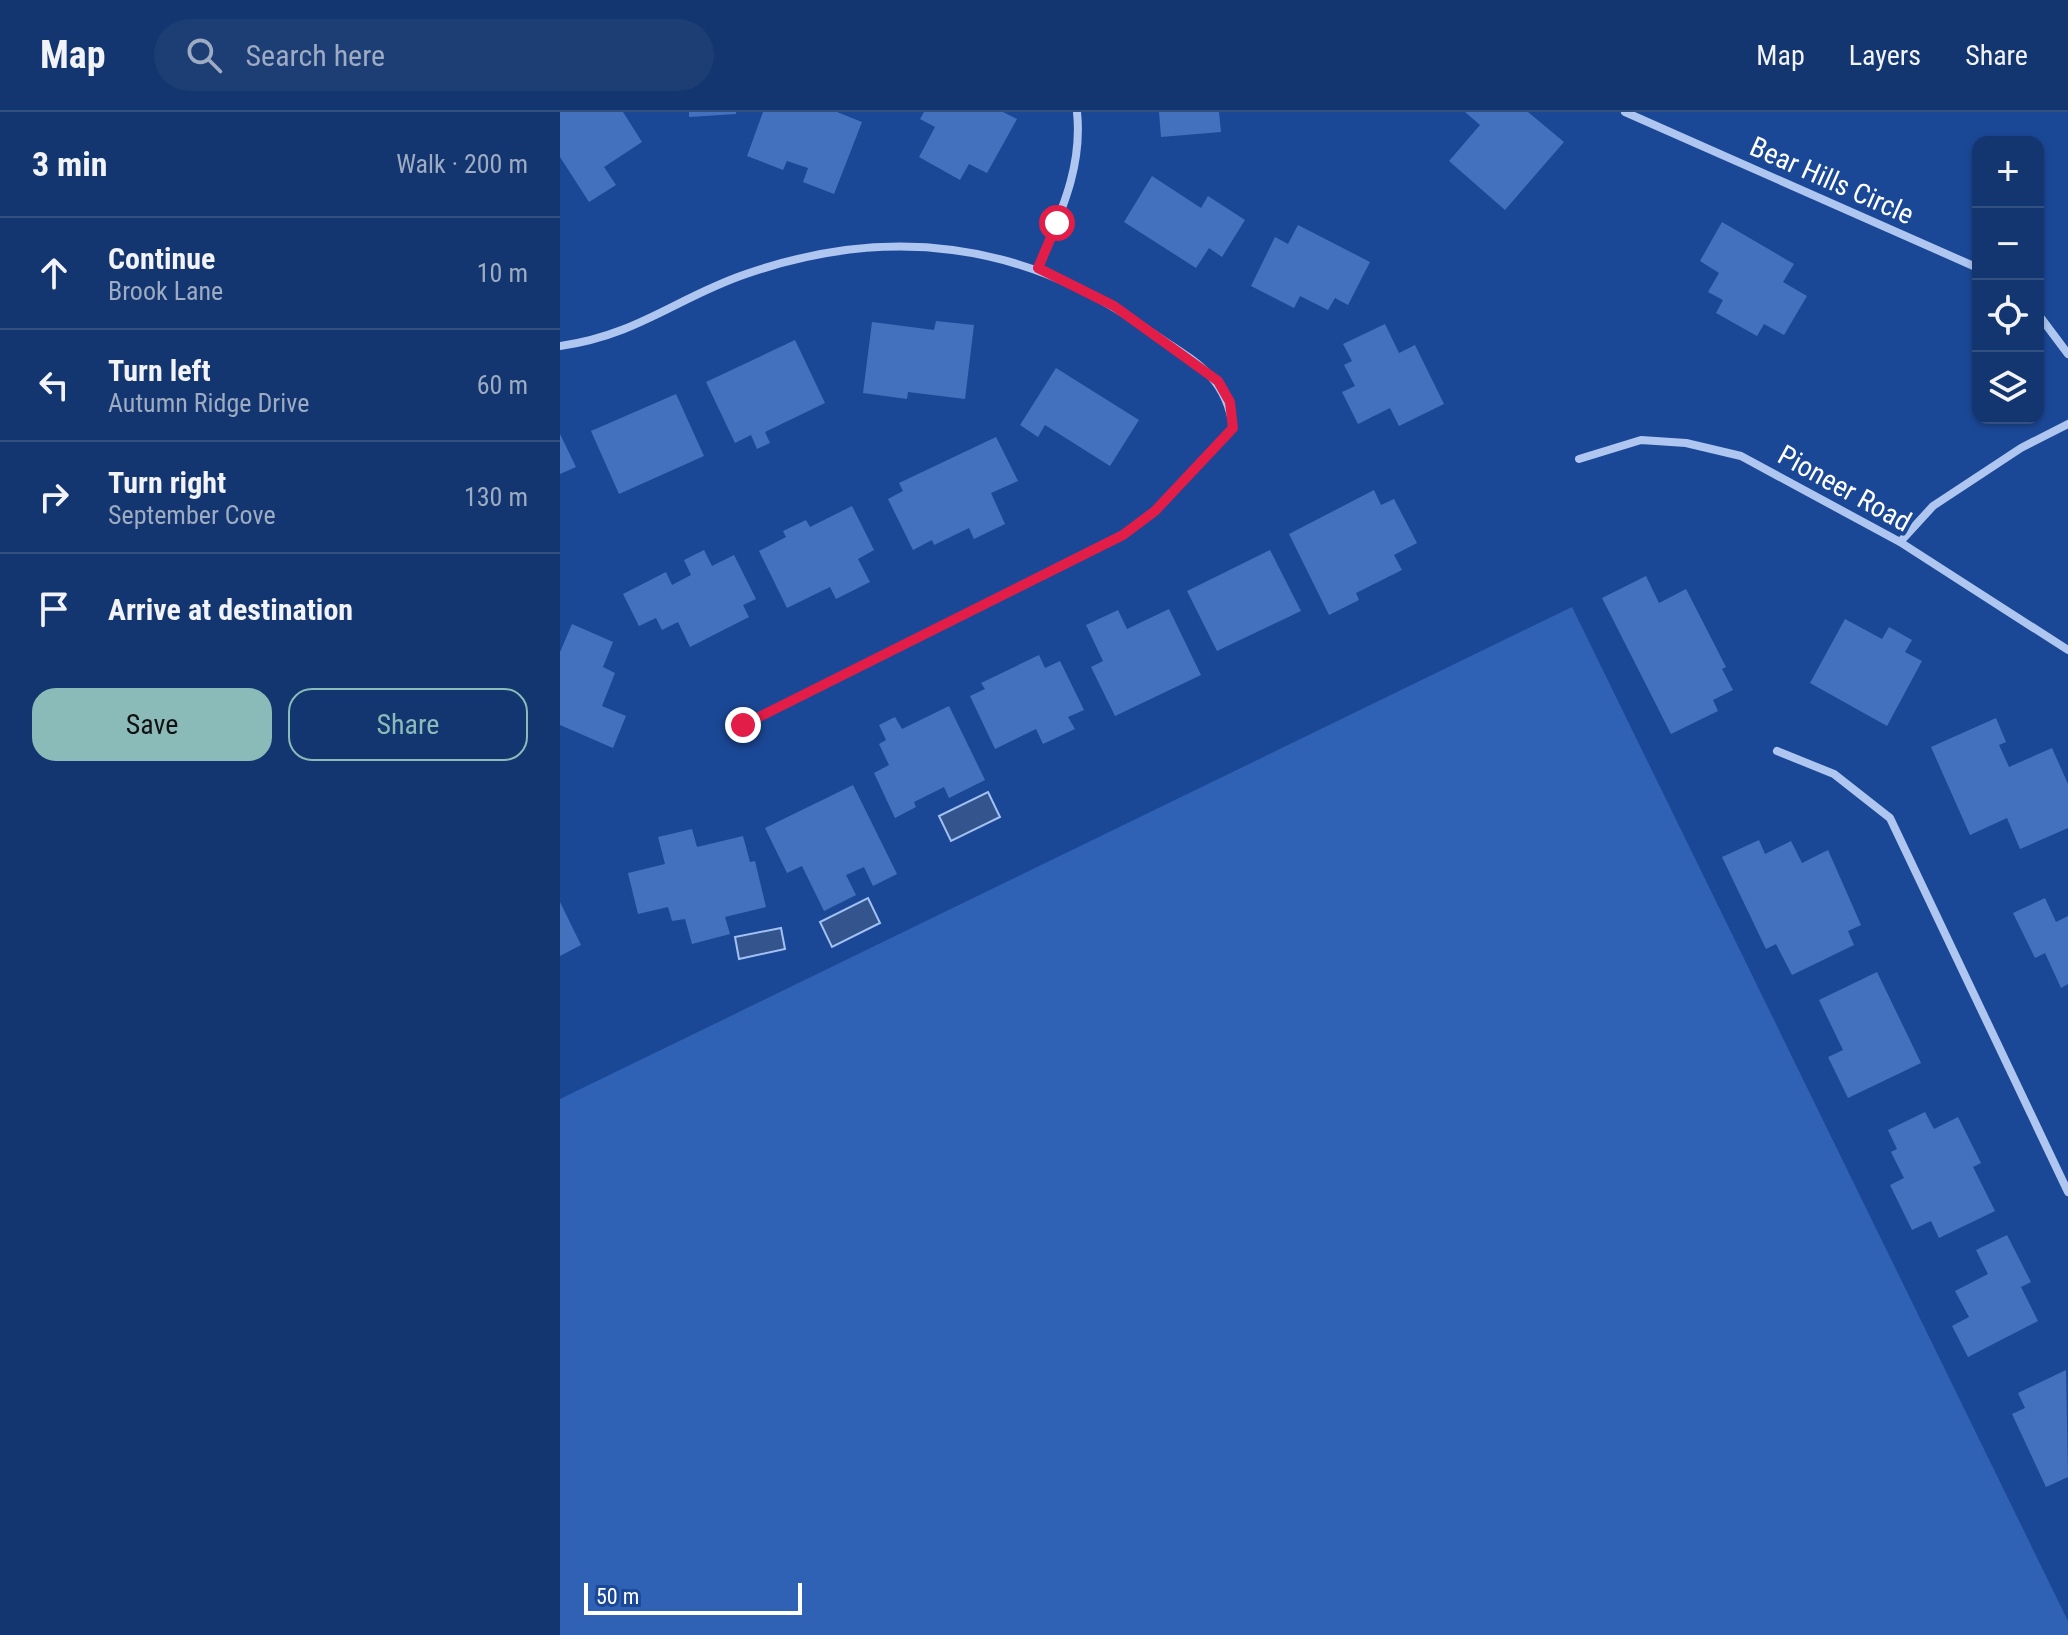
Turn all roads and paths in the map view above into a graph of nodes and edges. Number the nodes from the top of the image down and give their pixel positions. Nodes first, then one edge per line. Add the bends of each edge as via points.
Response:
1 (1077, 112) edge
2 (1625, 112) edge
3 (1972, 265) edge
4 (1038, 268) junction
5 (2044, 320) edge
6 (560, 346) edge
7 (2068, 354) edge
8 (2068, 424) edge
9 (1579, 459) dead end
10 (1900, 542) junction
11 (2068, 650) edge
12 (743, 725) dead end
13 (1777, 751) dead end
14 (2068, 1192) edge

1 - 4 street via 1074,179
2 - 3 street, Bear Hills Circle
4 - 6 street via 939,247 841,250 744,274 618,334
4 - 12 street via 1114,306 1209,374 1230,402 1233,428 1155,511 1123,535
5 - 7 street
8 - 10 street via 1933,506
9 - 10 street, Pioneer Road via 1641,440 1686,443 1741,456
10 - 11 street, Pioneer Road
13 - 14 street via 1834,774 1890,818

